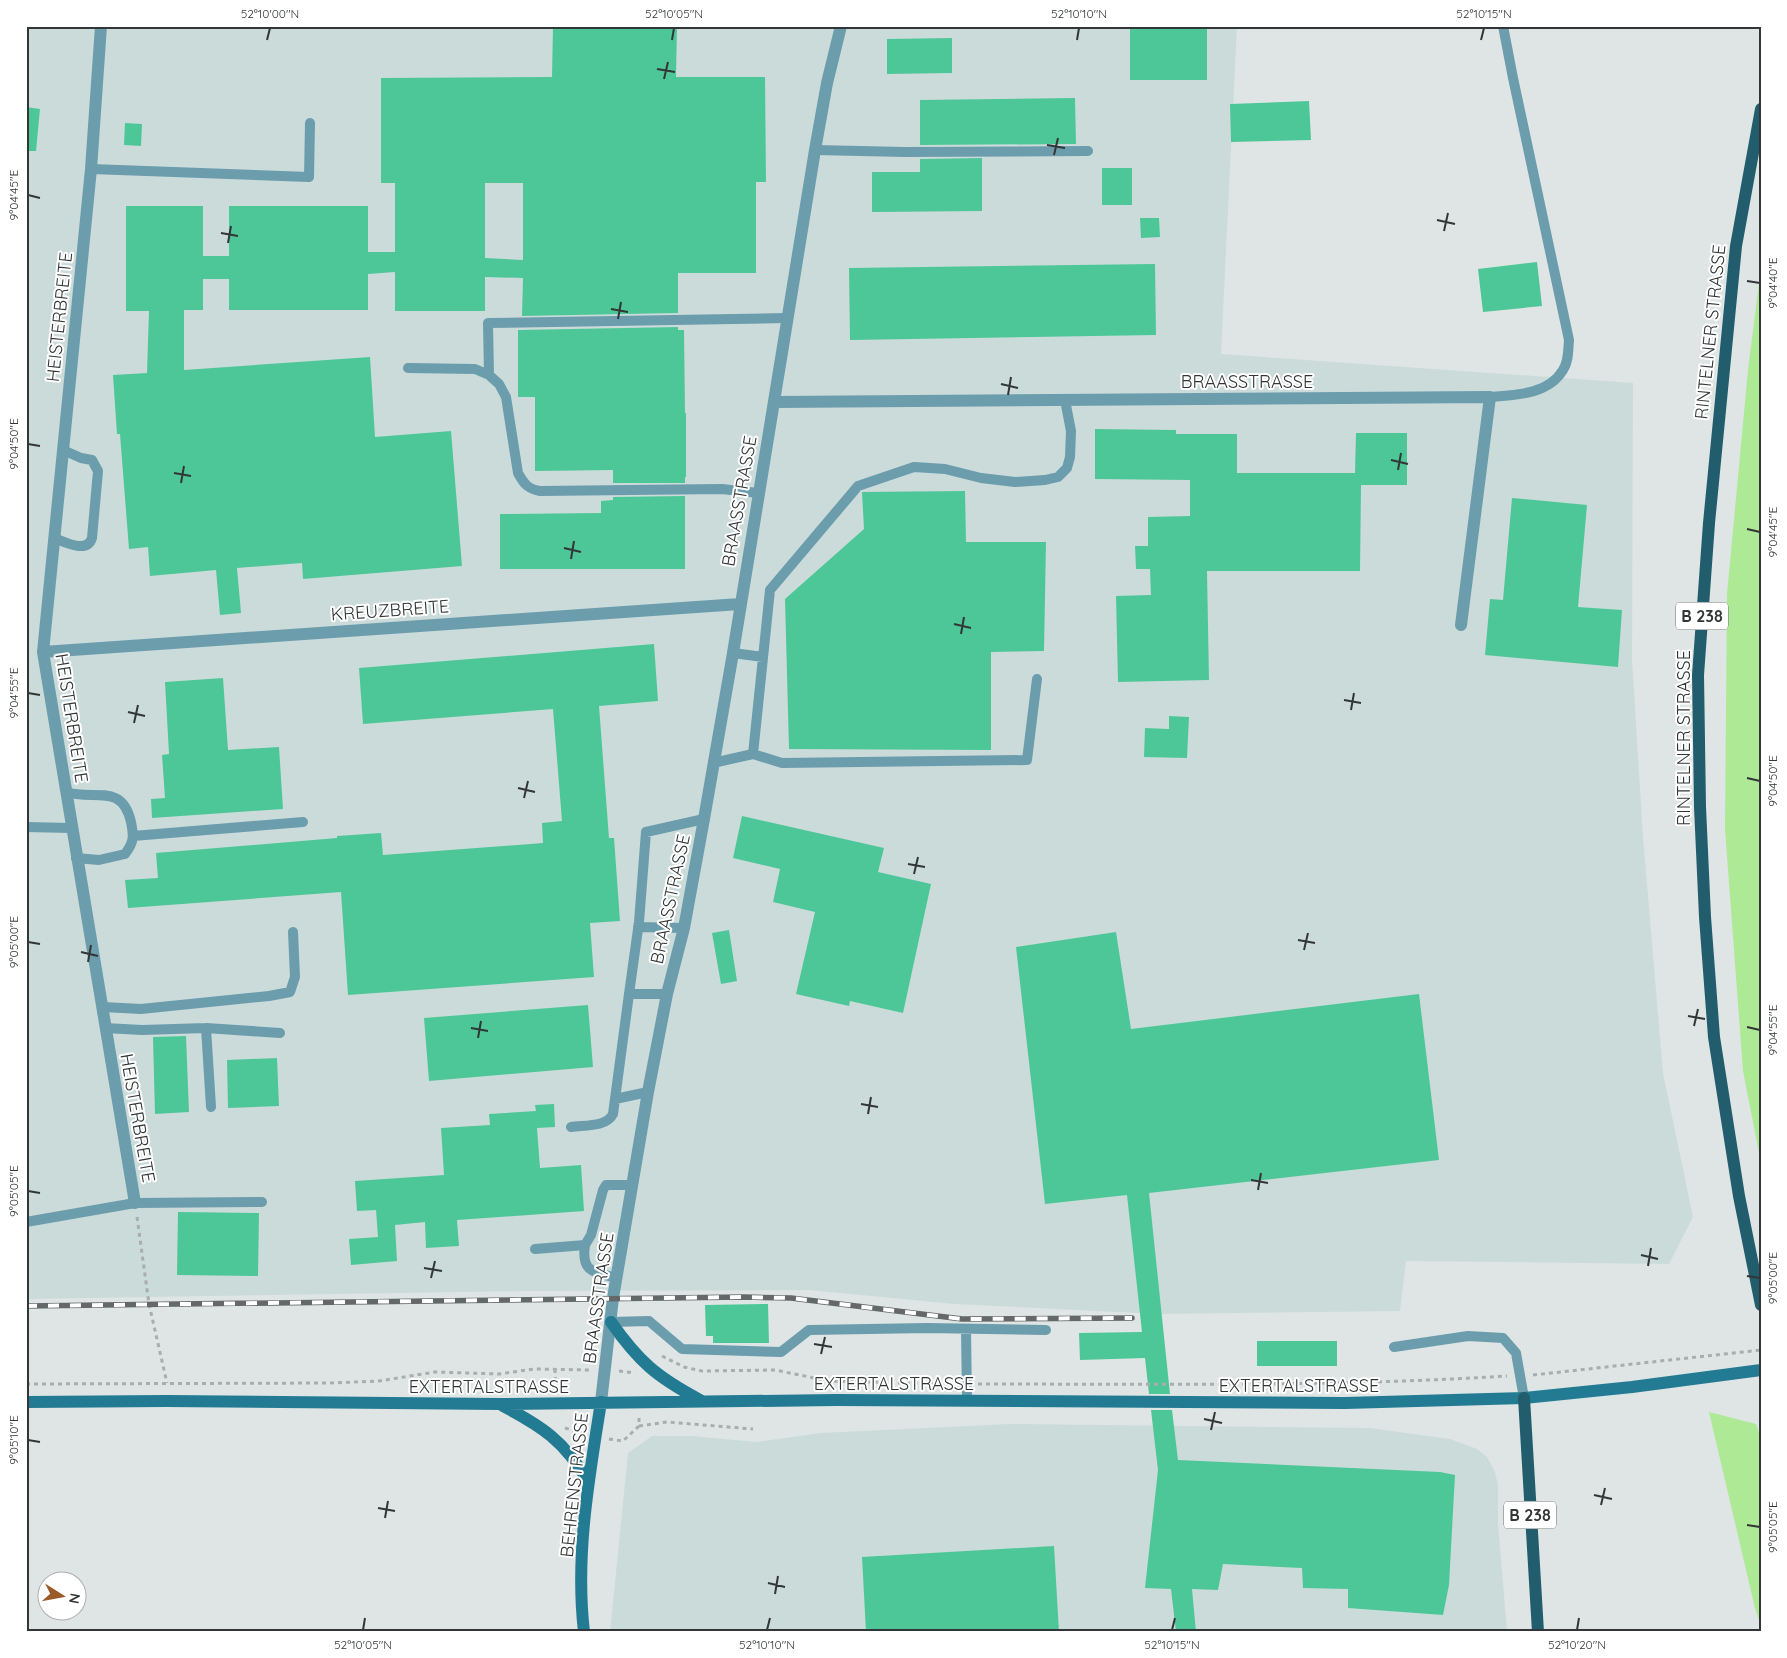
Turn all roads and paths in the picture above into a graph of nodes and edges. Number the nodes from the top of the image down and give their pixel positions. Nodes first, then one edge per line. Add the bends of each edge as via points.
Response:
1 (101, 26) edge
2 (841, 26) edge
3 (1504, 26) edge
4 (1761, 109) edge
5 (310, 124) dead end
6 (815, 150) junction
7 (1088, 151) dead end
8 (91, 169) junction
9 (786, 318) junction
10 (408, 368) dead end
11 (488, 375) junction
12 (1490, 397) junction
13 (1065, 400) junction
14 (774, 402) junction
15 (63, 450) junction
16 (758, 493) junction
17 (54, 538) junction
18 (740, 604) junction
19 (1461, 625) dead end
20 (43, 652) junction
21 (733, 653) junction
22 (763, 657) junction
23 (1037, 680) dead end
24 (753, 754) junction
25 (713, 764) junction
26 (66, 792) junction
27 (704, 819) junction
28 (303, 822) dead end
29 (26, 827) edge
30 (72, 828) junction
31 (133, 836) junction
32 (76, 858) junction
33 (638, 927) junction
34 (684, 928) junction
35 (293, 932) dead end
36 (629, 994) junction
37 (667, 994) junction
38 (103, 1006) junction
39 (105, 1028) junction
40 (206, 1028) junction
41 (280, 1033) dead end
42 (648, 1092) junction
43 (615, 1099) junction
44 (211, 1107) dead end
45 (571, 1127) dead end
46 (632, 1185) junction
47 (262, 1202) dead end
48 (135, 1203) junction
49 (26, 1222) edge
50 (585, 1244) junction
51 (535, 1249) dead end
52 (617, 1278) junction
53 (1761, 1305) edge
54 (611, 1322) junction
55 (966, 1329) junction
56 (1046, 1330) dead end
57 (1394, 1347) dead end
58 (1761, 1350) edge
59 (647, 1366) junction
60 (605, 1370) junction
61 (1761, 1370) edge
62 (1521, 1375) junction
63 (167, 1383) junction
64 (26, 1384) edge
65 (967, 1384) junction
66 (1524, 1398) junction
67 (967, 1400) junction
68 (166, 1401) junction
69 (702, 1401) junction
70 (26, 1402) edge
71 (601, 1402) junction
72 (501, 1404) junction
73 (639, 1426) dead end
74 (753, 1429) dead end
75 (588, 1480) junction
76 (584, 1632) edge
77 (1538, 1632) edge

1 - 8 street, HEISTERBREITE
2 - 6 street, BRAASSTRASSE
3 - 12 lane via 1569,340 1568,358 1563,370 1550,385 1523,394
4 - 53 main road, RINTELNER STRASSE / B 238 via 1736,246 1698,675 1704,907 1714,1037 1739,1196
5 - 8 lane via 309,177
6 - 7 lane
6 - 9 street, BRAASSTRASSE
8 - 15 street, HEISTERBREITE
9 - 11 lane via 488,323
9 - 14 street, BRAASSTRASSE
10 - 11 lane via 475,369
11 - 16 lane via 499,384 506,397 518,473 530,489 722,489
12 - 13 street, BRAASSTRASSE
12 - 19 street
13 - 14 street, BRAASSTRASSE
13 - 22 lane via 1071,431 1070,457 1067,468 1058,477 1015,482 945,469 914,468 858,486 770,590
14 - 16 street, BRAASSTRASSE
15 - 17 street, HEISTERBREITE
15 - 17 lane via 92,460 98,471 92,538 87,545 72,545
16 - 18 street, BRAASSTRASSE
17 - 20 street, HEISTERBREITE
18 - 20 street, KREUZBREITE
18 - 21 street, BRAASSTRASSE
20 - 26 street, HEISTERBREITE
21 - 22 lane
21 - 25 street, BRAASSTRASSE
22 - 24 lane
23 - 24 lane via 1027,760 782,762
24 - 25 lane
25 - 27 street, BRAASSTRASSE
26 - 30 street, HEISTERBREITE
26 - 31 lane via 78,796 109,794 122,802 129,815
27 - 33 lane via 646,832
27 - 34 street, BRAASSTRASSE
28 - 31 lane
29 - 30 lane
30 - 32 street, HEISTERBREITE
31 - 32 lane via 133,844 125,854 100,860
32 - 38 street, HEISTERBREITE
33 - 34 lane
33 - 36 lane
34 - 37 street, BRAASSTRASSE
35 - 38 lane via 295,977 290,992 141,1009
36 - 37 lane
36 - 43 lane
37 - 42 street, BRAASSTRASSE
38 - 39 street, HEISTERBREITE
39 - 40 lane
39 - 48 street, HEISTERBREITE
40 - 41 lane
40 - 44 lane
42 - 43 lane
42 - 46 street, BRAASSTRASSE
43 - 45 lane via 611,1119
46 - 50 lane via 606,1185 591,1236
46 - 52 street, BRAASSTRASSE
47 - 48 lane
48 - 49 lane
48 - 63 path via 149,1304
50 - 51 lane
50 - 52 lane via 583,1258 587,1266
52 - 54 street, BRAASSTRASSE
54 - 55 lane via 649,1321 682,1348 781,1352 808,1330
54 - 59 main road
54 - 60 street, BRAASSTRASSE
55 - 56 lane
55 - 65 lane
57 - 62 lane via 1468,1336 1503,1338 1516,1353
58 - 62 path
59 - 60 path via 642,1373
59 - 65 path via 658,1354 684,1367 702,1370 775,1370 829,1380
59 - 69 main road via 670,1384
60 - 63 path via 534,1369 499,1374 435,1372 379,1381 331,1383
60 - 71 street, BRAASSTRASSE
61 - 66 main road, EXTERTALSTRASSE
62 - 65 path via 1424,1381 1250,1384
62 - 66 lane
63 - 64 path
63 - 68 path
65 - 67 lane
66 - 67 main road, EXTERTALSTRASSE via 1345,1403
66 - 77 main road, B 238
67 - 69 main road, EXTERTALSTRASSE
68 - 70 main road, EXTERTALSTRASSE
68 - 72 main road, EXTERTALSTRASSE
69 - 71 main road, EXTERTALSTRASSE
71 - 72 main road, EXTERTALSTRASSE
71 - 75 main road, BEHRENSTRASSE
72 - 75 main road via 552,1435
73 - 74 path via 667,1422
75 - 76 main road, BEHRENSTRASSE via 582,1546

